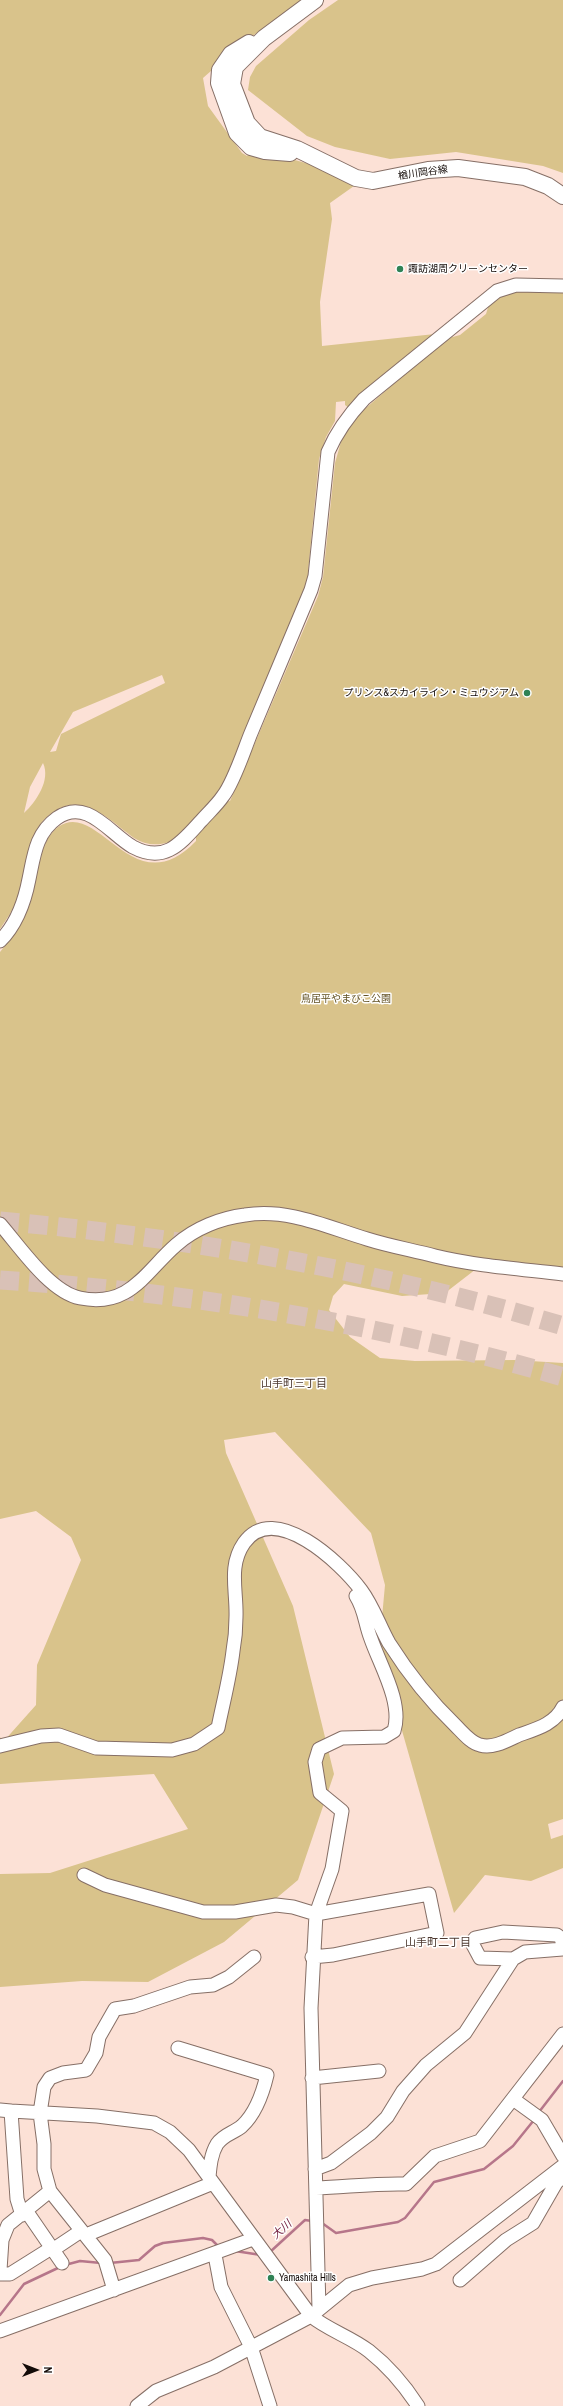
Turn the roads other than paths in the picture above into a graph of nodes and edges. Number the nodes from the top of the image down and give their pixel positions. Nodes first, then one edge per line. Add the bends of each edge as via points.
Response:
1 (315, 0) edge
2 (563, 196) edge
3 (563, 286) edge
4 (0, 941) edge
5 (0, 1224) edge
6 (563, 1274) edge
7 (347, 1574) junction
8 (563, 1707) edge
9 (0, 1746) edge
10 (84, 1875) dead end
11 (316, 1914) junction
12 (562, 1949) edge
13 (254, 1957) dead end
14 (312, 1957) junction
15 (513, 1960) junction
16 (563, 2034) edge
17 (178, 2048) dead end
18 (379, 2071) dead end
19 (312, 2078) junction
20 (512, 2099) junction
21 (6, 2111) edge
22 (40, 2113) junction
23 (563, 2156) edge
24 (563, 2166) edge
25 (315, 2169) junction
26 (563, 2176) edge
27 (211, 2180) junction
28 (316, 2188) junction
29 (50, 2191) junction
30 (24, 2213) junction
31 (84, 2233) junction
32 (253, 2239) junction
33 (54, 2248) junction
34 (215, 2255) junction
35 (62, 2263) dead end
36 (0, 2270) edge
37 (0, 2274) edge
38 (460, 2280) dead end
39 (114, 2290) junction
40 (315, 2312) junction
41 (0, 2331) edge
42 (251, 2347) junction
43 (138, 2406) edge
44 (270, 2406) edge
45 (418, 2406) edge

1 - 2 main road, 楢川岡谷線 via 264,38 257,38 230,54 220,70 219,82 237,133 251,147 307,155 345,173 373,181 428,170 458,168 524,177 548,186
3 - 4 street via 516,286 498,291 364,399 346,418 328,452 315,576 311,590 224,796 178,846 163,852 147,852 132,846 84,812 59,816 47,825 35,846 29,880 19,912
5 - 6 street via 41,1272 59,1288 80,1298 107,1299 126,1292 142,1281 176,1244 194,1233 229,1218 262,1213 296,1216 370,1240 438,1256
7 - 8 street via 361,1590 389,1642 427,1697 470,1739 480,1745 496,1744 549,1723 559,1715
7 - 9 street via 320,1550 280,1528 267,1528 254,1533 244,1543 235,1561 236,1616 233,1652 218,1728 194,1744 172,1750 96,1748 59,1735 41,1736
7 - 11 street via 348,1584 363,1607 370,1638 391,1688 396,1724 394,1731 384,1737 342,1738 319,1749 315,1762 320,1793 342,1811 332,1869
10 - 11 street via 105,1885 203,1912 235,1912 276,1905
11 - 14 street
11 - 14 street via 429,1894 437,1933
12 - 15 street via 525,1952
12 - 15 street via 562,1939 557,1935 503,1932 475,1938 472,1943 480,1958
13 - 22 street via 229,1977 213,1985 190,1987 134,2006 115,2009 99,2037 96,2053 86,2070 63,2072 50,2078 44,2087
14 - 19 street
15 - 25 street via 465,2033 426,2065 403,2092 387,2117 371,2133 330,2163
16 - 20 street
17 - 27 street via 267,2076 264,2090 243,2125 225,2135 217,2144 212,2155
18 - 19 street
19 - 25 street
20 - 23 street via 542,2120
20 - 28 street via 480,2140 435,2156 406,2184 375,2183
21 - 22 street
21 - 30 street via 17,2199
22 - 27 street via 154,2123 170,2132 189,2150
22 - 29 street via 44,2169
24 - 40 street via 436,2264 372,2278 349,2286
25 - 28 street
26 - 38 street via 556,2183 533,2223 506,2240
27 - 31 street
27 - 32 street
28 - 40 street
29 - 30 street
29 - 31 street
30 - 33 street
30 - 36 street via 8,2225 2,2240
31 - 33 street
31 - 39 street via 105,2260
32 - 34 street
32 - 40 street
33 - 35 street
33 - 37 street via 10,2274
34 - 39 street
34 - 42 street via 221,2287
39 - 41 street
40 - 42 street
40 - 45 street via 320,2324 368,2351 408,2389
42 - 43 street via 214,2367 156,2391
42 - 44 street

